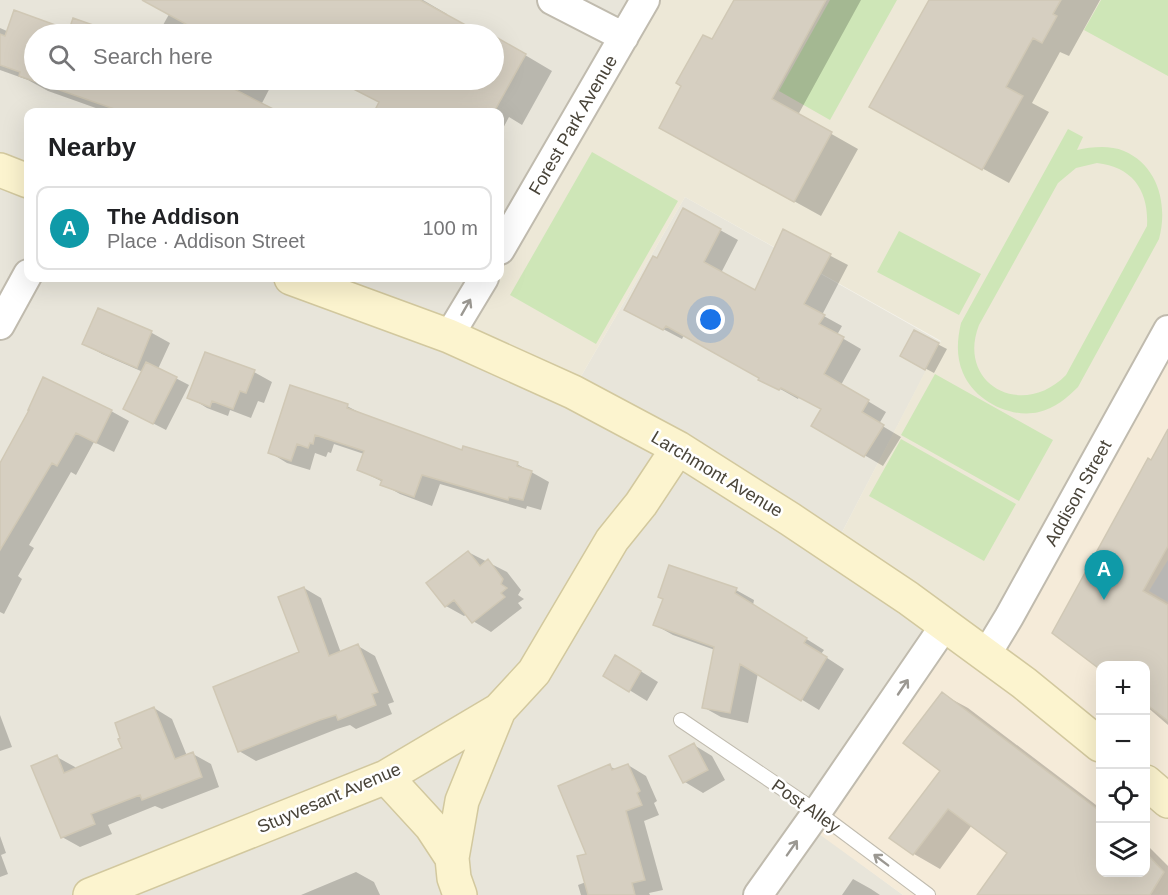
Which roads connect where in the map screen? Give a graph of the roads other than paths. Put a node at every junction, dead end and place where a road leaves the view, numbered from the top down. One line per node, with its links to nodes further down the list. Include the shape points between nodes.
1 (552, 0): 3 (street)
2 (645, 0): 3 (street, Forest Park Avenue)
3 (624, 37): 6 (street, Forest Park Avenue)
4 (0, 170): 5 (street)
5 (24, 179)
6 (504, 243)
7 (24, 281): 10 (street)
8 (302, 282): 12 (street, Larchmont Avenue)
9 (482, 282): 12 (street, one-way to 9)
10 (0, 325)
11 (1168, 330): 15 (street, Addison Street)
12 (449, 336): 13 (street, Larchmont Avenue, via 573,392)
13 (678, 448): 14 (street, Larchmont Avenue); 16 (street, Stuyvesant Avenue, via 612,540 534,672)
14 (945, 625): 15 (street, Larchmont Avenue); 22 (street, one-way to 14)
15 (986, 655): 18 (street, Larchmont Avenue)
16 (499, 710): 19 (street, Stuyvesant Avenue); 23 (street, via 462,801)
17 (681, 720): 22 (lane, Post Alley)
18 (1096, 742)
19 (386, 777): 23 (street, via 431,826); 24 (street, Stuyvesant Avenue)
20 (1150, 786): 21 (street)
21 (1168, 801)
22 (817, 812): 26 (street, one-way to 22); 27 (lane, Post Alley, one-way to 22)
23 (452, 858): 25 (street)
24 (90, 895)
25 (460, 895)
26 (758, 895)
27 (928, 895)

